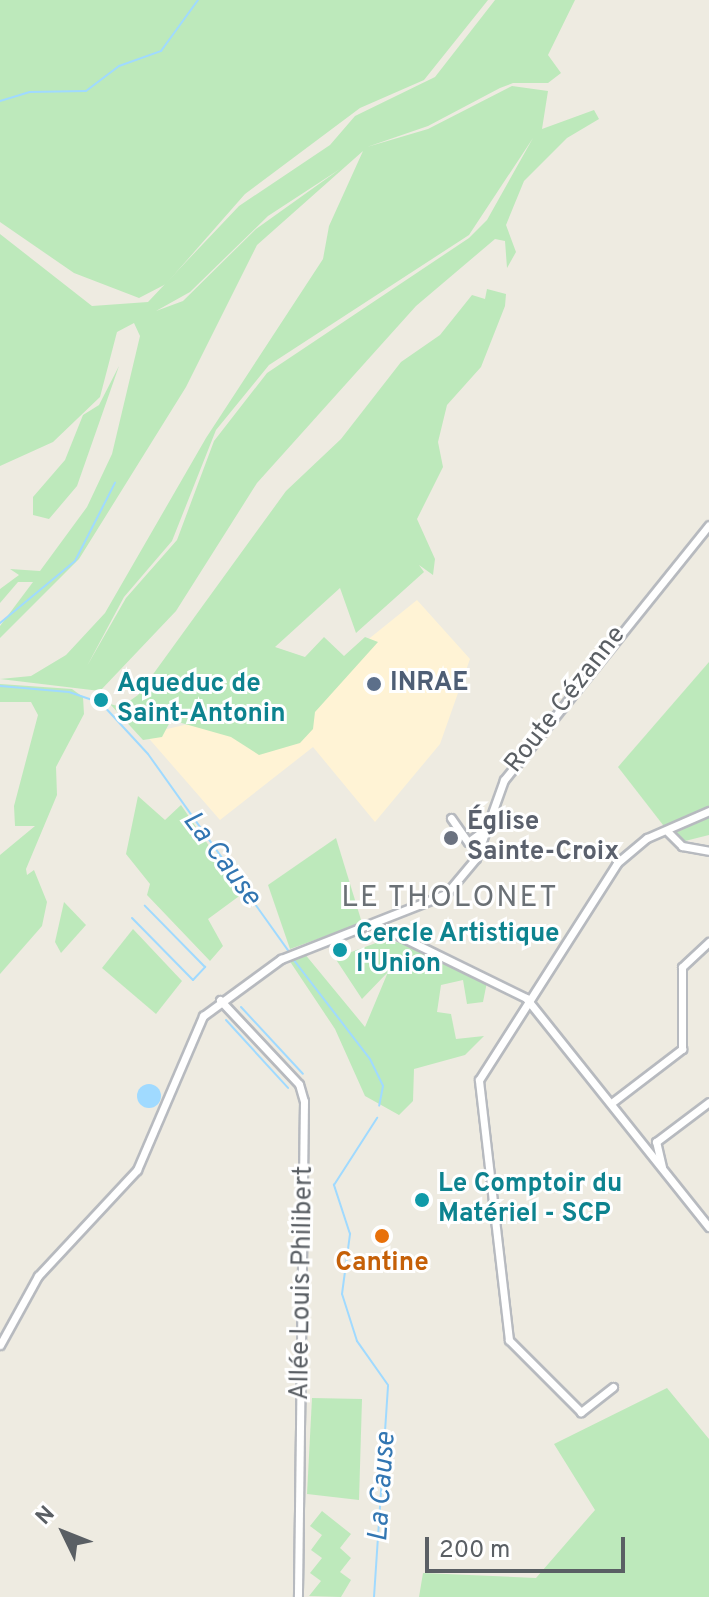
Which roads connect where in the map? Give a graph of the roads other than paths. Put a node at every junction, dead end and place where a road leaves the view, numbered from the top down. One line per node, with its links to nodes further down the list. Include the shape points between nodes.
1 (709, 525): 4 (street, Route Cézanne, via 504,780)
2 (709, 811): 5 (street)
3 (451, 818): 4 (street, via 468,842)
4 (487, 828): 7 (street, Route Cézanne, via 476,858 446,894)
5 (668, 832): 6 (street, via 682,846); 9 (street, via 640,842 617,863)
6 (709, 851)
7 (379, 926): 9 (street); 10 (street, Route Cézanne, via 289,956)
8 (709, 942): 11 (street, via 682,967 682,1049)
9 (526, 998): 11 (street); 16 (street, via 479,1080 509,1340 581,1412)
10 (220, 1000): 15 (street, Route Cézanne, via 196,1026 137,1170 38,1276); 17 (street, Allée Louis Philibert, via 299,1084 304,1101)
11 (614, 1101): 13 (street)
12 (709, 1102): 13 (street, via 656,1142)
13 (662, 1167): 14 (street)
14 (709, 1227)
15 (0, 1345)
16 (613, 1387)
17 (298, 1597)

